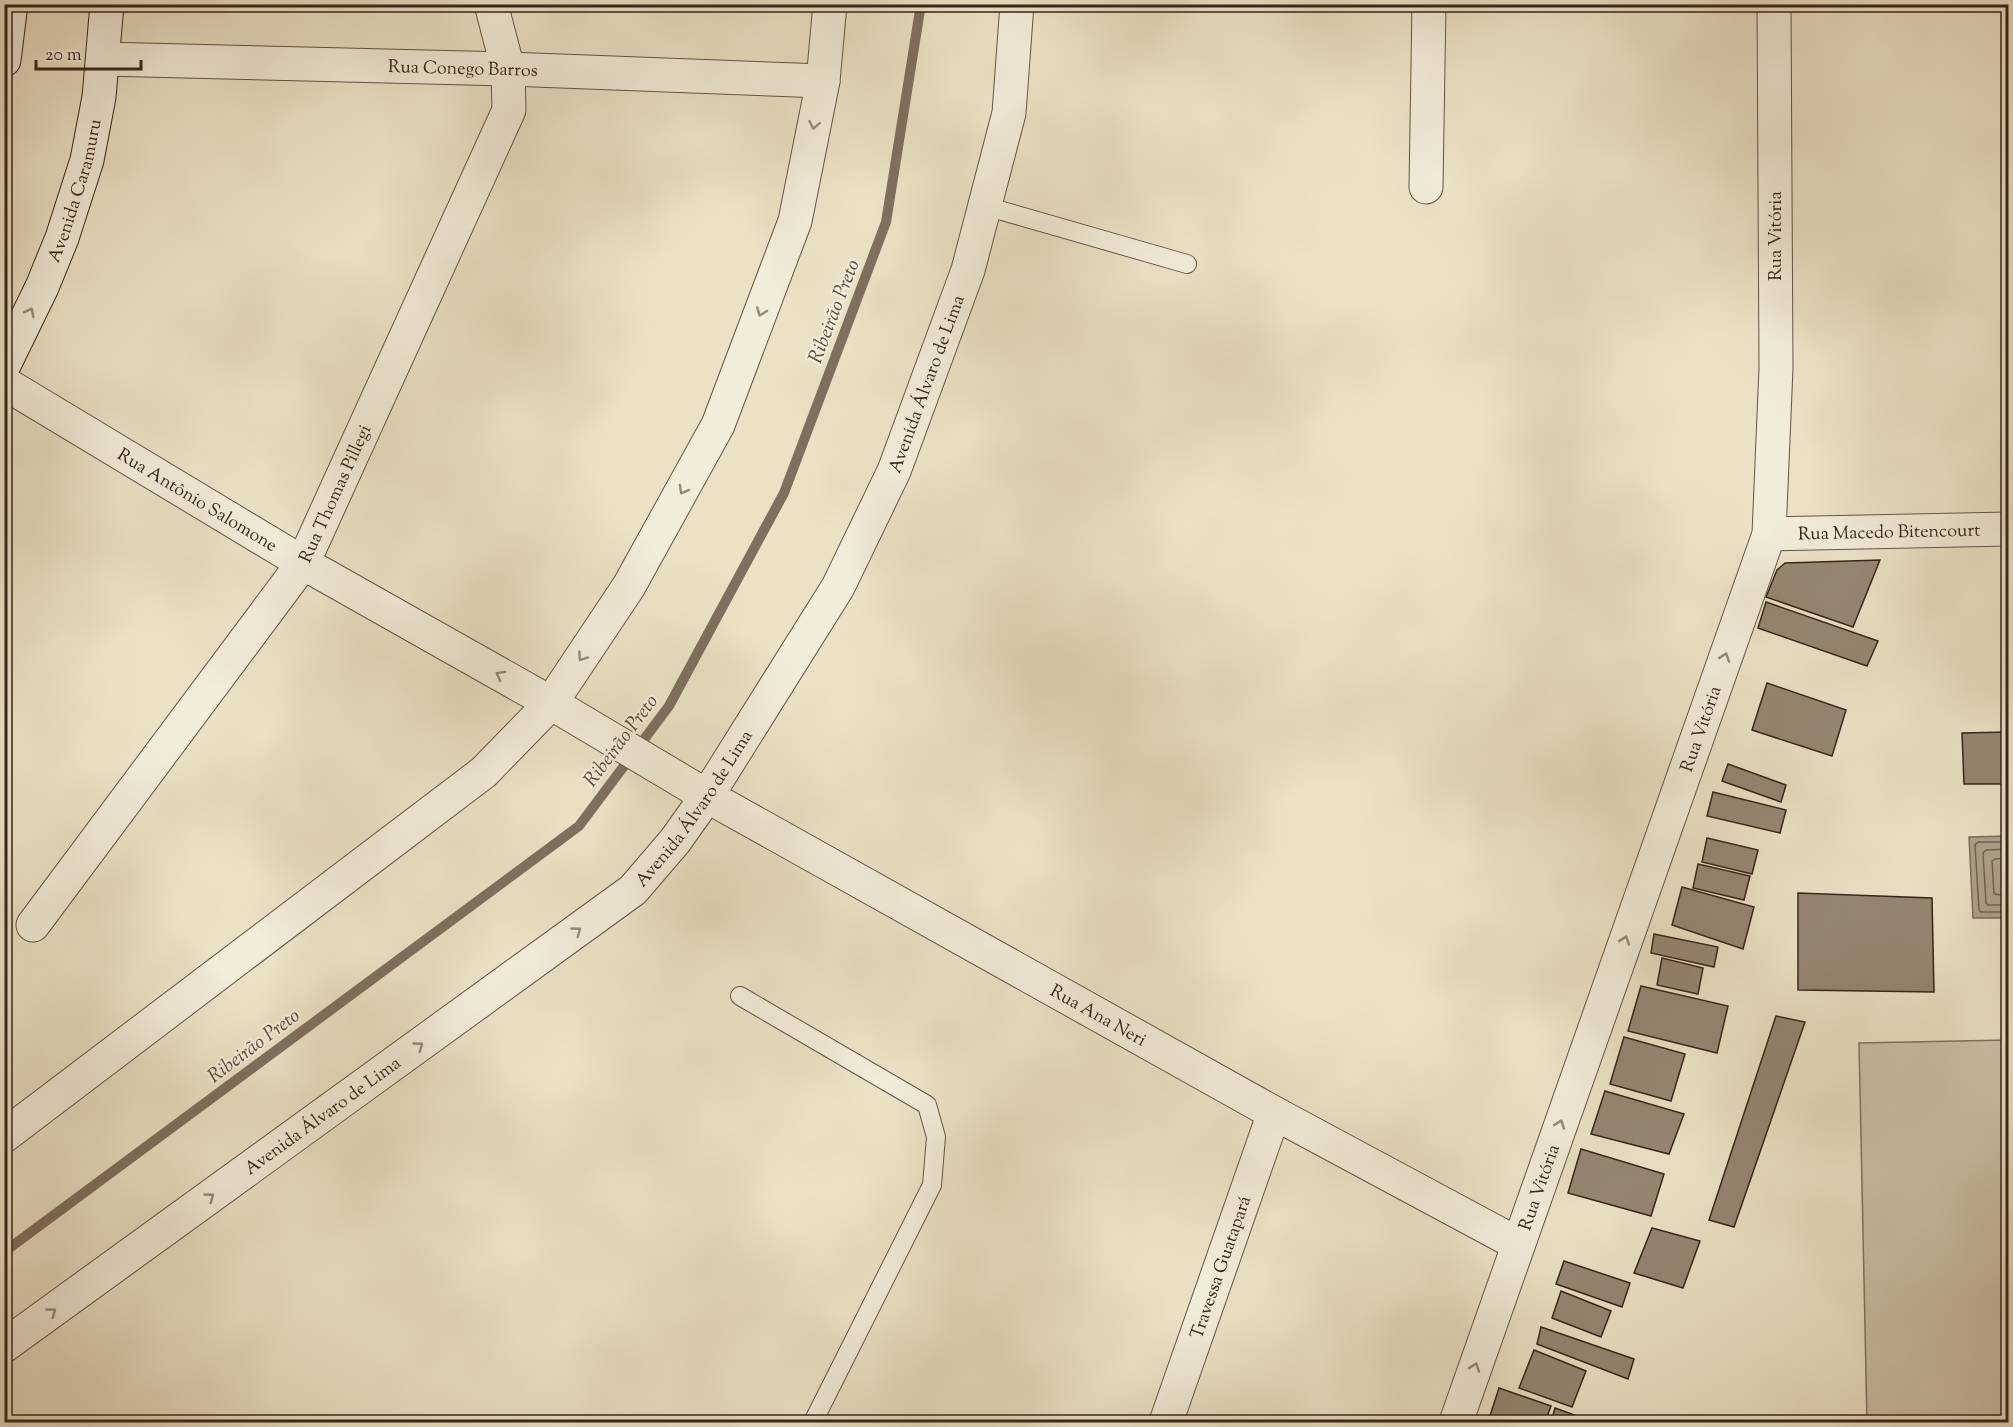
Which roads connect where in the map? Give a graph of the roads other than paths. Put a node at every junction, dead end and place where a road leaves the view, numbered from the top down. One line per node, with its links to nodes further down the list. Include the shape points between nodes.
1 (11, 4): 9 (street)
2 (107, 4): 8 (street, Avenida Caramuru)
3 (491, 4): 10 (street, Rua Thomas Pillegi)
4 (830, 4): 11 (street)
5 (1017, 4): 13 (street, Avenida Álvaro de Lima, via 1009,113)
6 (1429, 4): 12 (street)
7 (1774, 4): 18 (street, Rua Vitória, via 1776,368)
8 (103, 59): 10 (street, Rua Conego Barros); 15 (street, Avenida Caramuru, one-way to 8, via 62,238 87,160)
9 (4, 60)
10 (508, 69): 11 (street, Rua Conego Barros); 19 (street, Rua Thomas Pillegi, via 509,110)
11 (823, 81): 20 (street, one-way to 20, via 795,221 718,425 629,586)
12 (1426, 187)
13 (985, 206): 14 (lane); 22 (street, Avenida Álvaro de Lima, via 968,270 894,471 838,587)
14 (1187, 264)
15 (4, 365)
16 (4, 383): 19 (street, Rua Antônio Salomone)
17 (2008, 529): 18 (street, Rua Macedo Bitencourt)
18 (1769, 534): 27 (street, Rua Vitória, one-way to 18)
19 (303, 563): 20 (street, Rua Antônio Salomone, one-way to 19); 23 (street, Rua Thomas Pillegi)
20 (551, 703): 21 (street, Rua Antônio Salomone); 26 (street, via 484,772)
21 (584, 723): 22 (street, Rua Ana Neri)
22 (694, 788): 25 (street, Rua Ana Neri); 28 (street, Avenida Álvaro de Lima, one-way to 22, via 633,890 675,841)
23 (33, 925)
24 (740, 996): 29 (lane, via 927,1105 936,1137 932,1185)
25 (1274, 1113): 27 (street, Rua Ana Neri); 30 (street, Travessa Guatapará)
26 (4, 1136)
27 (1518, 1244): 31 (street, Rua Vitória, one-way to 27)
28 (4, 1346)
29 (813, 1422)
30 (1166, 1422)
31 (1456, 1422)

